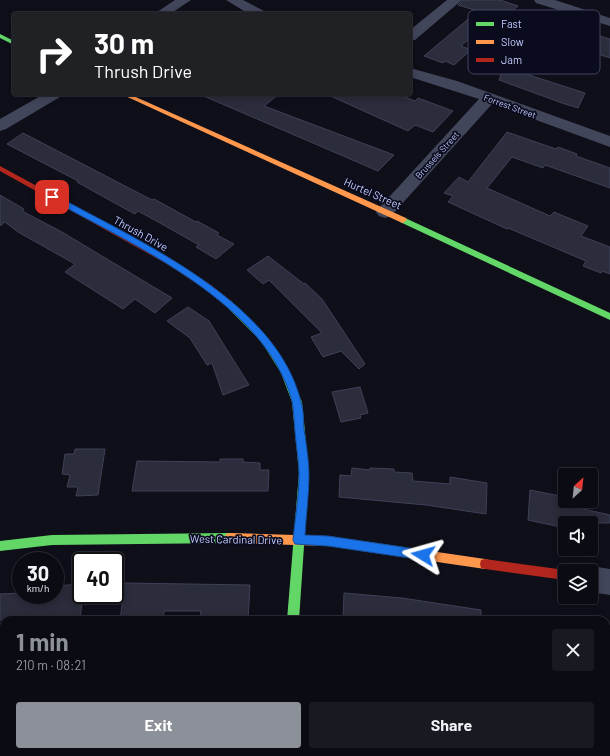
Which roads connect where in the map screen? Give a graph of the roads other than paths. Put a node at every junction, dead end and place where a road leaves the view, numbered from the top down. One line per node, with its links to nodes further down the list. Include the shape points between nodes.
1 (184, 0): 6 (street)
2 (233, 0): 7 (street)
3 (455, 0): 10 (street)
4 (541, 0): 5 (street)
5 (572, 10)
6 (164, 12)
7 (255, 12)
8 (600, 19): 9 (street)
9 (610, 22)
10 (412, 35)
11 (0, 36): 12 (street)
12 (12, 41)
13 (412, 73): 16 (street, Forrest Street)
14 (52, 96): 17 (street)
15 (128, 96): 20 (street, Hurtel Street)
16 (489, 98): 18 (street, Forrest Street); 20 (street, Brussels Street)
17 (0, 126)
18 (610, 142)
19 (0, 168): 22 (street, Thrush Drive, via 170,262 208,287 237,311 264,339 285,372 297,402 304,473)
20 (385, 212): 21 (street, Hurtel Street)
21 (610, 317)
22 (299, 540): 23 (street, West Cardinal Drive, via 203,537 52,540); 24 (street, West Cardinal Drive, via 328,541); 27 (street, Thrush Drive)
23 (0, 546)
24 (558, 574)
25 (598, 580): 26 (street)
26 (610, 582)
27 (293, 616)

